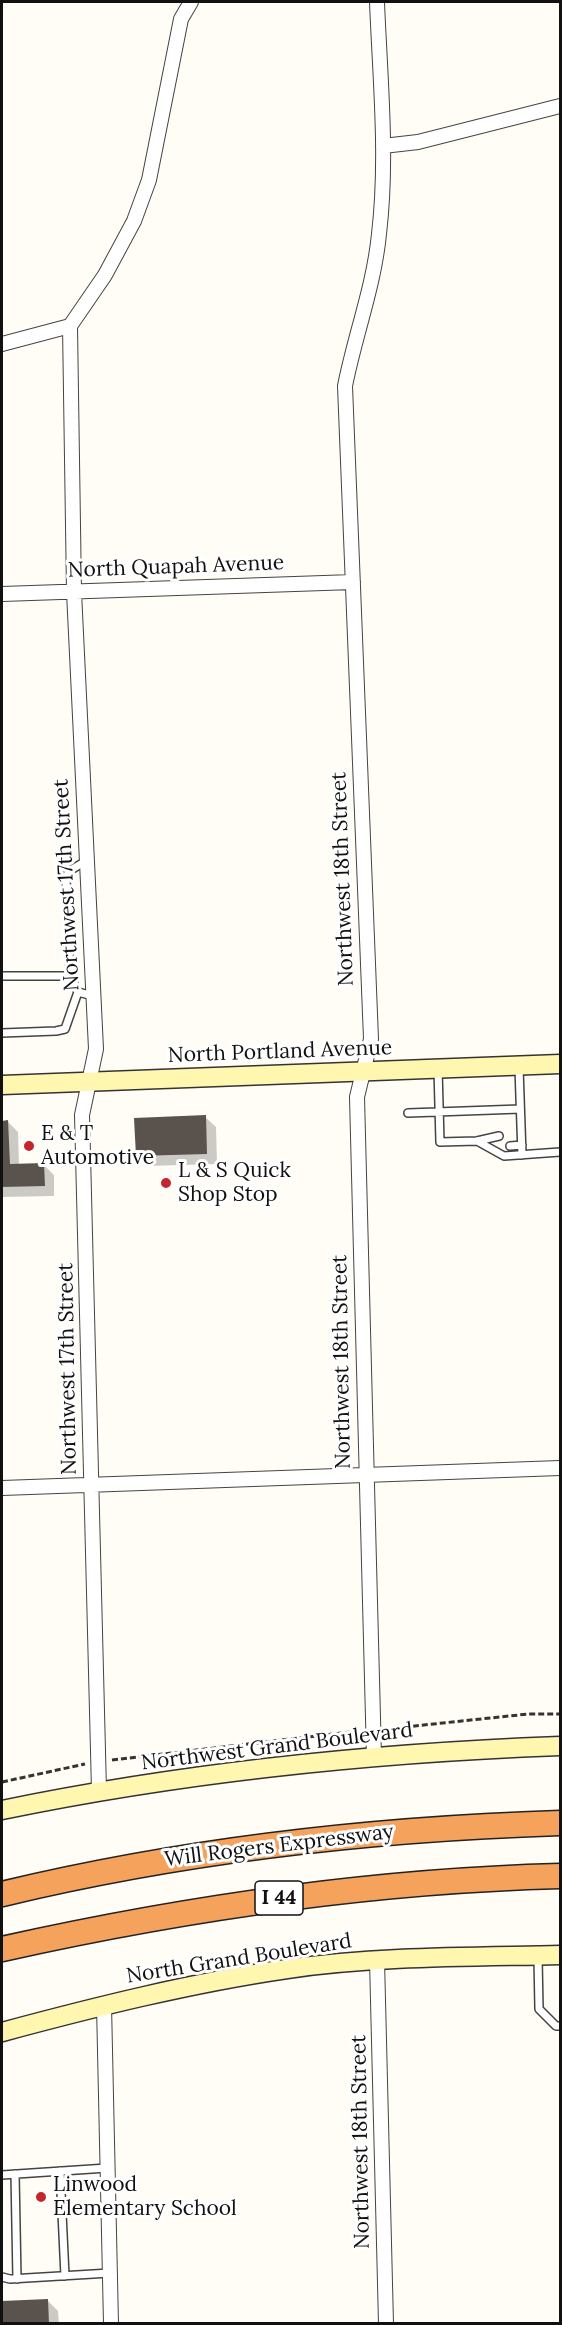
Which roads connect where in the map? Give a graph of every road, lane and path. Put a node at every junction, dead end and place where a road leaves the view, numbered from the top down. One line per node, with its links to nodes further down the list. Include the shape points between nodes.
1 (191, 2): 5 (street, via 181,20 149,180 134,221 105,275)
2 (377, 2): 4 (street, Northwest 18th Street)
3 (561, 106): 4 (street)
4 (383, 147): 7 (street, Northwest 18th Street, via 380,234 345,386)
5 (70, 327): 6 (street); 8 (street, Northwest 17th Street)
6 (2, 344)
7 (353, 582): 8 (street, North Quapah Avenue); 19 (street, Northwest 18th Street, via 371,1039)
8 (74, 592): 9 (street, North Quapah Avenue); 10 (street, Northwest 17th Street)
9 (2, 594)
10 (87, 860): 12 (lane, via 66,877); 14 (street, Northwest 17th Street)
11 (2, 976): 12 (lane)
12 (70, 976): 13 (lane)
13 (78, 992): 14 (lane); 15 (lane, via 65,1029)
14 (93, 996): 20 (street, Northwest 17th Street, via 96,1049)
15 (2, 1033)
16 (561, 1064): 17 (main road, North Portland Avenue)
17 (519, 1065): 18 (main road, North Portland Avenue); 22 (lane)
18 (438, 1068): 19 (main road, North Portland Avenue); 23 (lane)
19 (363, 1071): 20 (main road, North Portland Avenue); 35 (street, Northwest 18th Street, via 357,1097)
20 (89, 1081): 21 (main road, North Portland Avenue); 36 (street, Northwest 17th Street, via 82,1115)
21 (2, 1084)
22 (520, 1109): 23 (lane); 25 (lane)
23 (438, 1112): 24 (lane); 28 (lane, via 440,1142)
24 (408, 1113)
25 (521, 1134): 26 (lane); 29 (lane)
26 (510, 1135)
27 (499, 1136): 28 (lane)
28 (477, 1141): 31 (lane); 33 (lane, via 504,1156)
29 (522, 1145): 30 (lane); 33 (lane)
30 (510, 1146)
31 (499, 1147)
32 (561, 1152): 33 (lane)
33 (522, 1155)
34 (561, 1468): 35 (street)
35 (366, 1475): 36 (street); 42 (street, Northwest 18th Street)
36 (92, 1485): 37 (street); 46 (street, Northwest 17th Street)
37 (2, 1488)
38 (561, 1714): 39 (path)
39 (401, 1728)
40 (348, 1732): 43 (path)
41 (561, 1746): 42 (main road, Northwest Grand Boulevard)
42 (374, 1757): 46 (main road, Northwest Grand Boulevard, via 256,1767)
43 (120, 1759)
44 (72, 1767): 45 (path)
45 (2, 1782)
46 (99, 1791): 47 (main road, Northwest Grand Boulevard)
47 (2, 1810)
48 (561, 1823): 50 (highway, Will Rogers Expressway, via 442,1828 276,1844 165,1859)
49 (561, 1876): 51 (highway, I 44, via 444,1881 260,1900)
50 (2, 1894)
51 (2, 1949)
52 (561, 1954): 53 (main road, North Grand Boulevard)
53 (538, 1955): 54 (main road, North Grand Boulevard); 56 (lane, via 539,2009 556,2026)
54 (377, 1960): 55 (main road, North Grand Boulevard, via 286,1970); 67 (street, Northwest 18th Street)
55 (105, 2005): 57 (main road, North Grand Boulevard); 58 (street)
56 (561, 2026)
57 (2, 2032)
58 (107, 2168): 59 (lane); 62 (street)
59 (60, 2171): 60 (lane); 63 (lane)
60 (15, 2174): 61 (lane); 65 (lane)
61 (2, 2175)
62 (110, 2273): 63 (lane); 66 (street)
63 (65, 2276): 65 (lane)
64 (2, 2277): 65 (lane)
65 (17, 2279)
66 (111, 2324)
67 (386, 2324)

